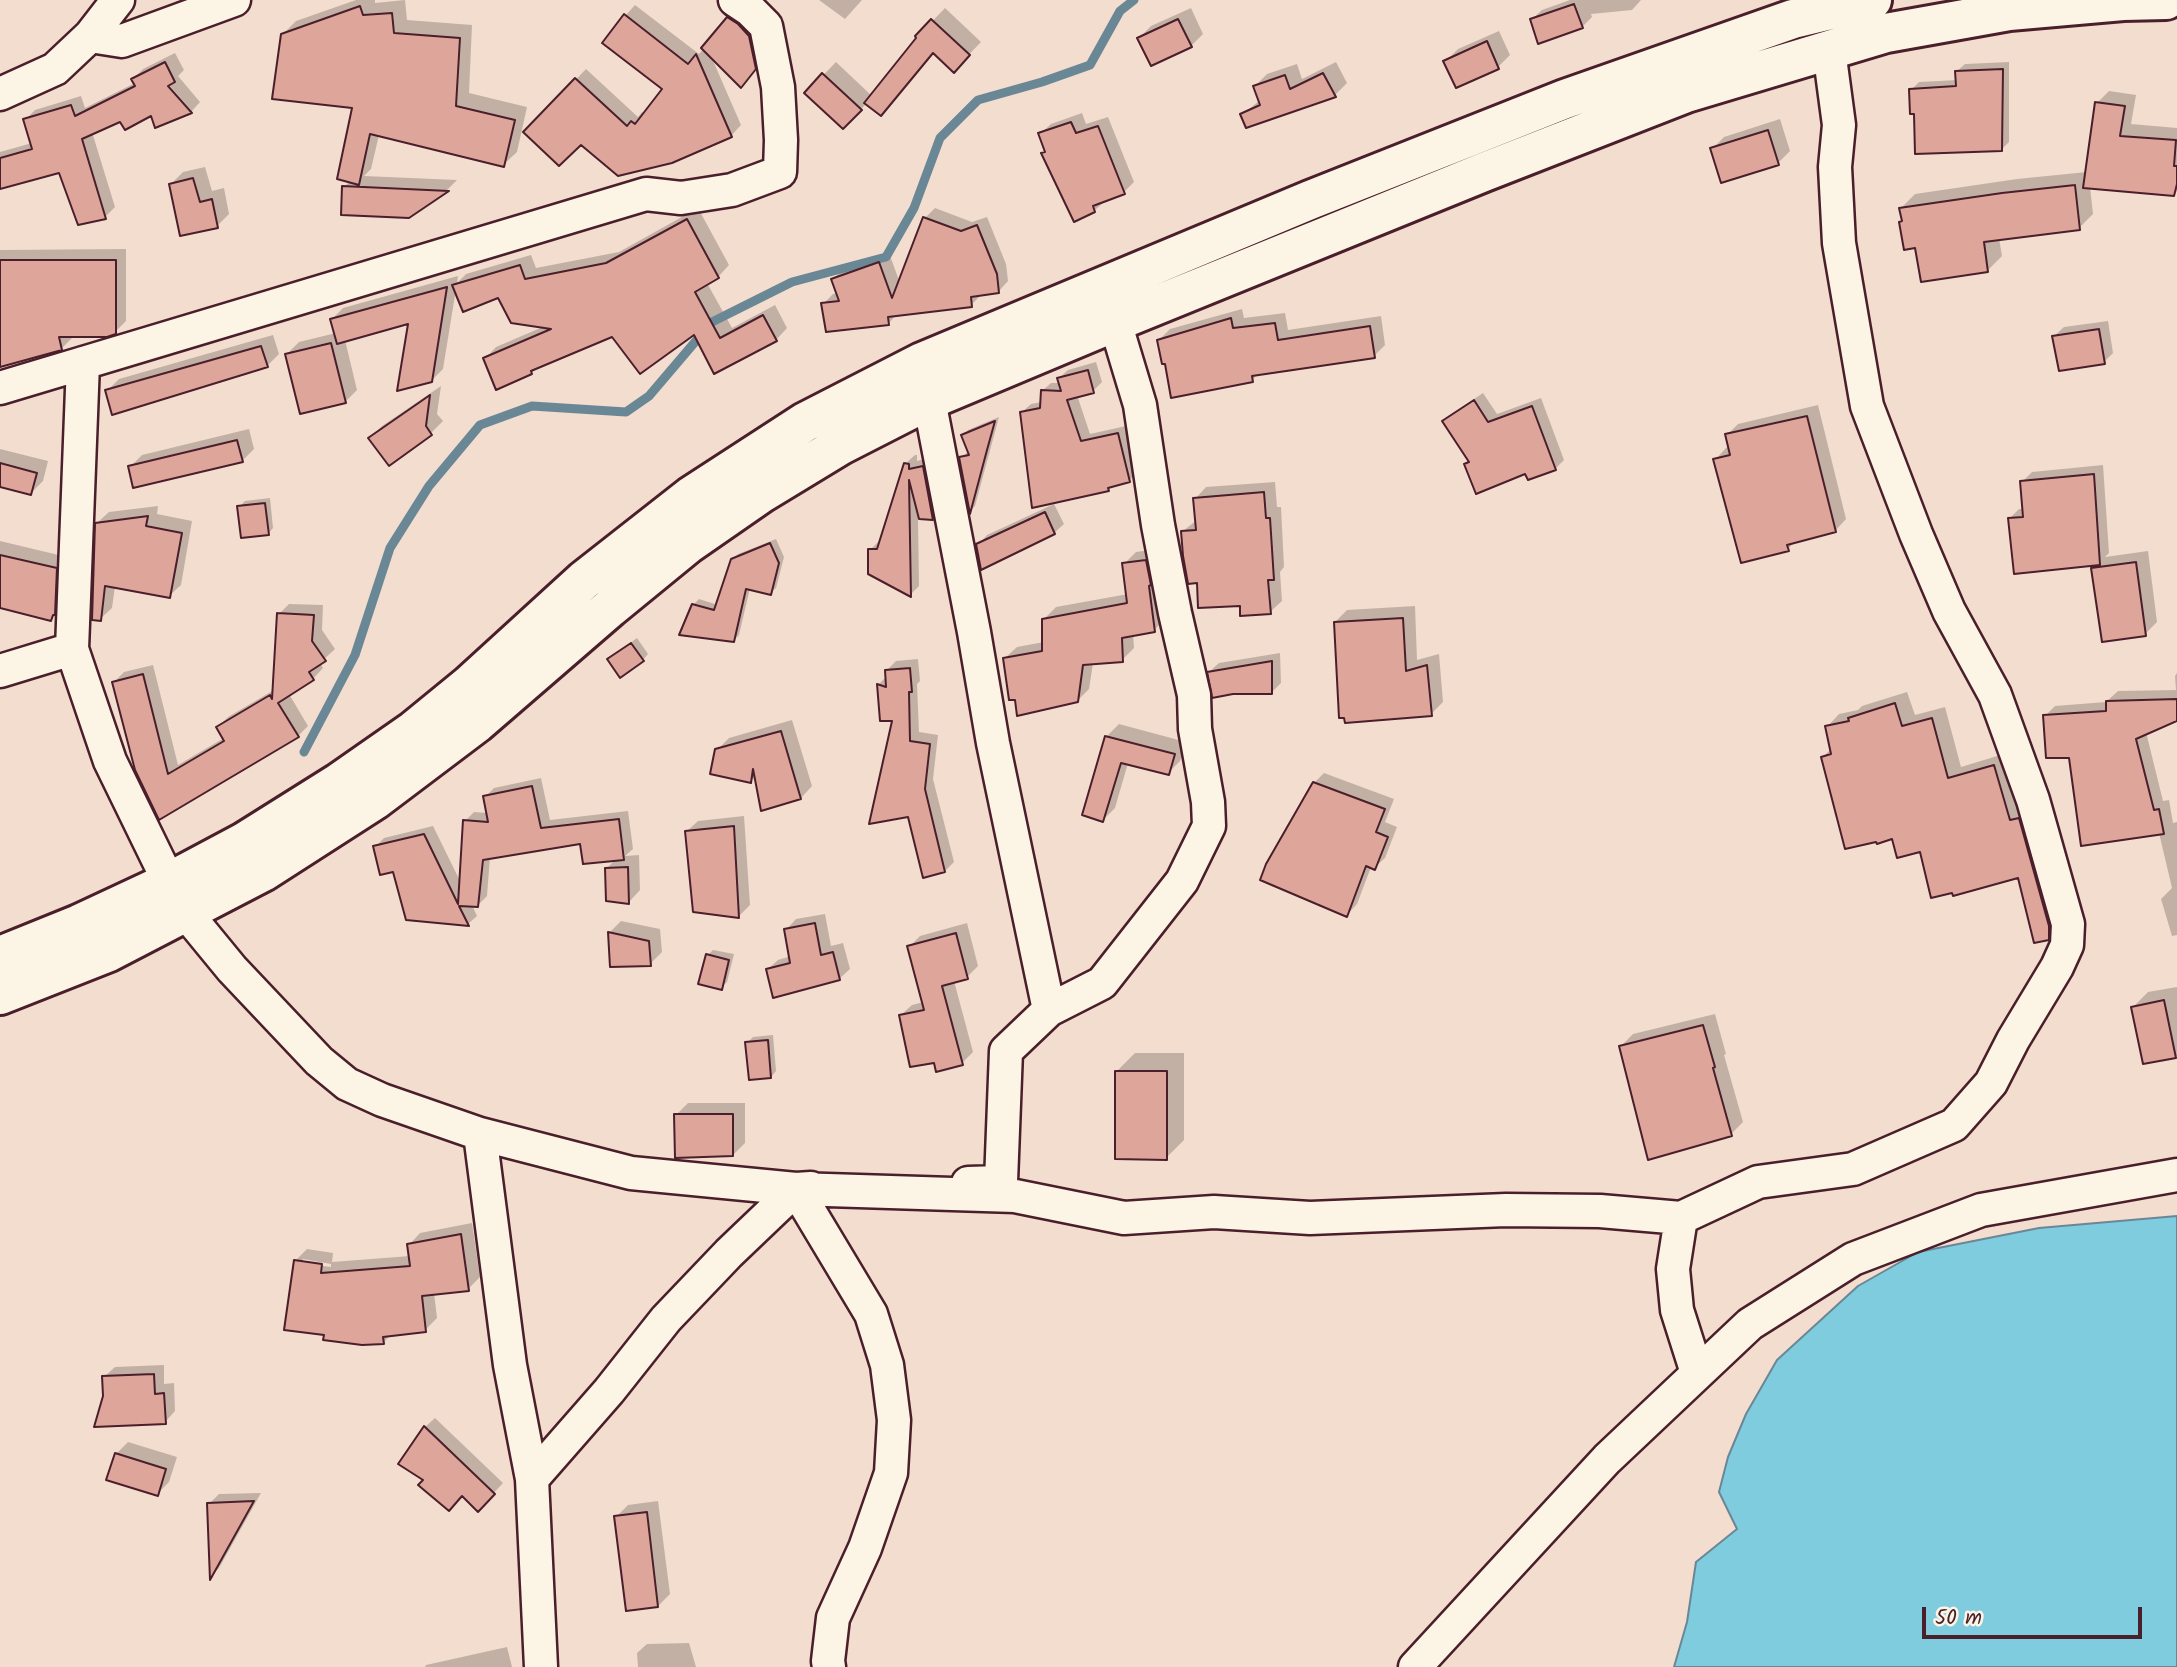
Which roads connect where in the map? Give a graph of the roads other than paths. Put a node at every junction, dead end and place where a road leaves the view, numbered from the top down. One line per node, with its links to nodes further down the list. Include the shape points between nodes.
1 (118, 0): 7 (street)
2 (234, 0): 7 (street, via 121,41)
3 (735, 0): 11 (street, via 766,26 778,88 780,172 732,190 681,198 646,194)
4 (1871, 0): 6 (main road)
5 (2165, 0): 8 (main road, via 2009,11 1886,33)
6 (1790, 10): 16 (main road, via 1310,200 922,362 805,422 648,529 414,730 268,827)
7 (90, 36): 9 (street, via 55,69)
8 (1829, 50): 10 (main road, via 1686,93); 23 (street, via 1839,125 1839,243 1867,406 1949,611 1995,695 2034,800 2068,924 2067,945 1991,1083 1954,1125 1853,1168 1758,1182)
9 (3, 91)
10 (1115, 322): 13 (main road); 19 (street, via 1140,404 1158,525 1194,695 1209,826 1182,881 1102,984)
11 (83, 363): 12 (street); 14 (street)
12 (0, 388)
13 (929, 400): 16 (main road, via 841,445 687,545 477,723 374,800 263,872); 19 (street, via 993,744)
14 (72, 649): 15 (street); 16 (street, via 110,761)
15 (0, 671)
16 (177, 897): 17 (main road, via 79,924); 18 (main road, via 108,952); 20 (street, via 232,970 347,1084)
17 (0, 956)
18 (0, 995)
19 (1049, 1010): 22 (street, via 1006,1051 1002,1182)
20 (480, 1134): 22 (street, via 631,1173); 25 (street, via 510,1365)
21 (2177, 1175): 24 (street, via 1981,1210 1853,1259 1750,1324)
22 (796, 1189): 23 (street, via 1016,1196 1124,1218 1214,1212 1310,1218 1506,1210); 25 (street, via 666,1319); 27 (street, via 871,1314 887,1365 894,1420 891,1472 865,1548 833,1618)
23 (1681, 1218): 24 (street, via 1673,1269 1677,1310)
24 (1698, 1373): 28 (street, via 1607,1458)
25 (532, 1479): 26 (street)
26 (541, 1667)
27 (829, 1667)
28 (1415, 1667)

